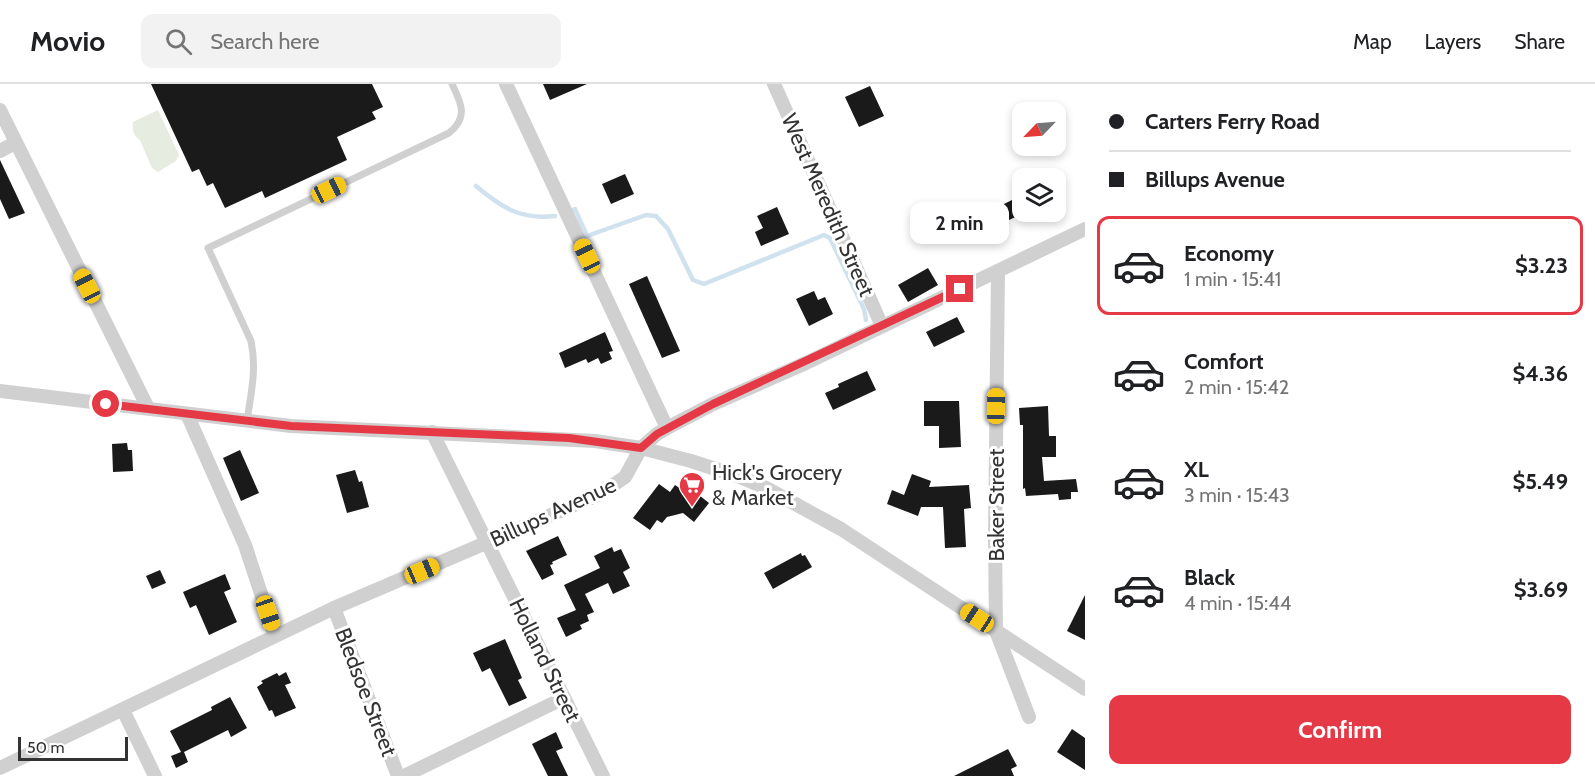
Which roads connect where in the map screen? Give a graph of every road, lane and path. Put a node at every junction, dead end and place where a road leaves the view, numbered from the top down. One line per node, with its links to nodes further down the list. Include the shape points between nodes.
1 (452, 84): 13 (lane, via 461,117 449,133 208,248 251,341 255,373)
2 (506, 84): 14 (street)
3 (774, 84): 9 (street, West Meredith Street)
4 (0, 110): 5 (street)
5 (15, 143): 6 (street); 11 (street)
6 (0, 151)
7 (1085, 229): 8 (street, Billups Avenue)
8 (998, 271): 9 (street, Billups Avenue); 19 (street, Baker Street)
9 (882, 326): 14 (street, Billups Avenue)
10 (0, 391): 11 (street)
11 (148, 408): 12 (street)
12 (187, 414): 13 (street); 20 (street, via 244,545)
13 (247, 421): 15 (street)
14 (667, 428): 16 (street, Billups Avenue)
15 (432, 432): 16 (street, via 569,438); 17 (street, Holland Street)
16 (641, 448): 17 (street, Billups Avenue, via 625,477 612,487); 19 (street, via 740,477 785,498 840,529)
17 (488, 543): 18 (street, Billups Avenue); 22 (street, Holland Street)
18 (334, 608): 20 (street, Billups Avenue); 27 (street, Bledsoe Street)
19 (996, 631): 21 (street); 24 (street)
20 (275, 636): 23 (street, Billups Avenue)
21 (1085, 689)
22 (564, 698): 28 (street); 29 (street, Holland Street)
23 (123, 710): 25 (street, Billups Avenue); 26 (street)
24 (1029, 717)
25 (0, 768)
26 (155, 776)
27 (398, 776)
28 (404, 776)
29 (603, 776)

